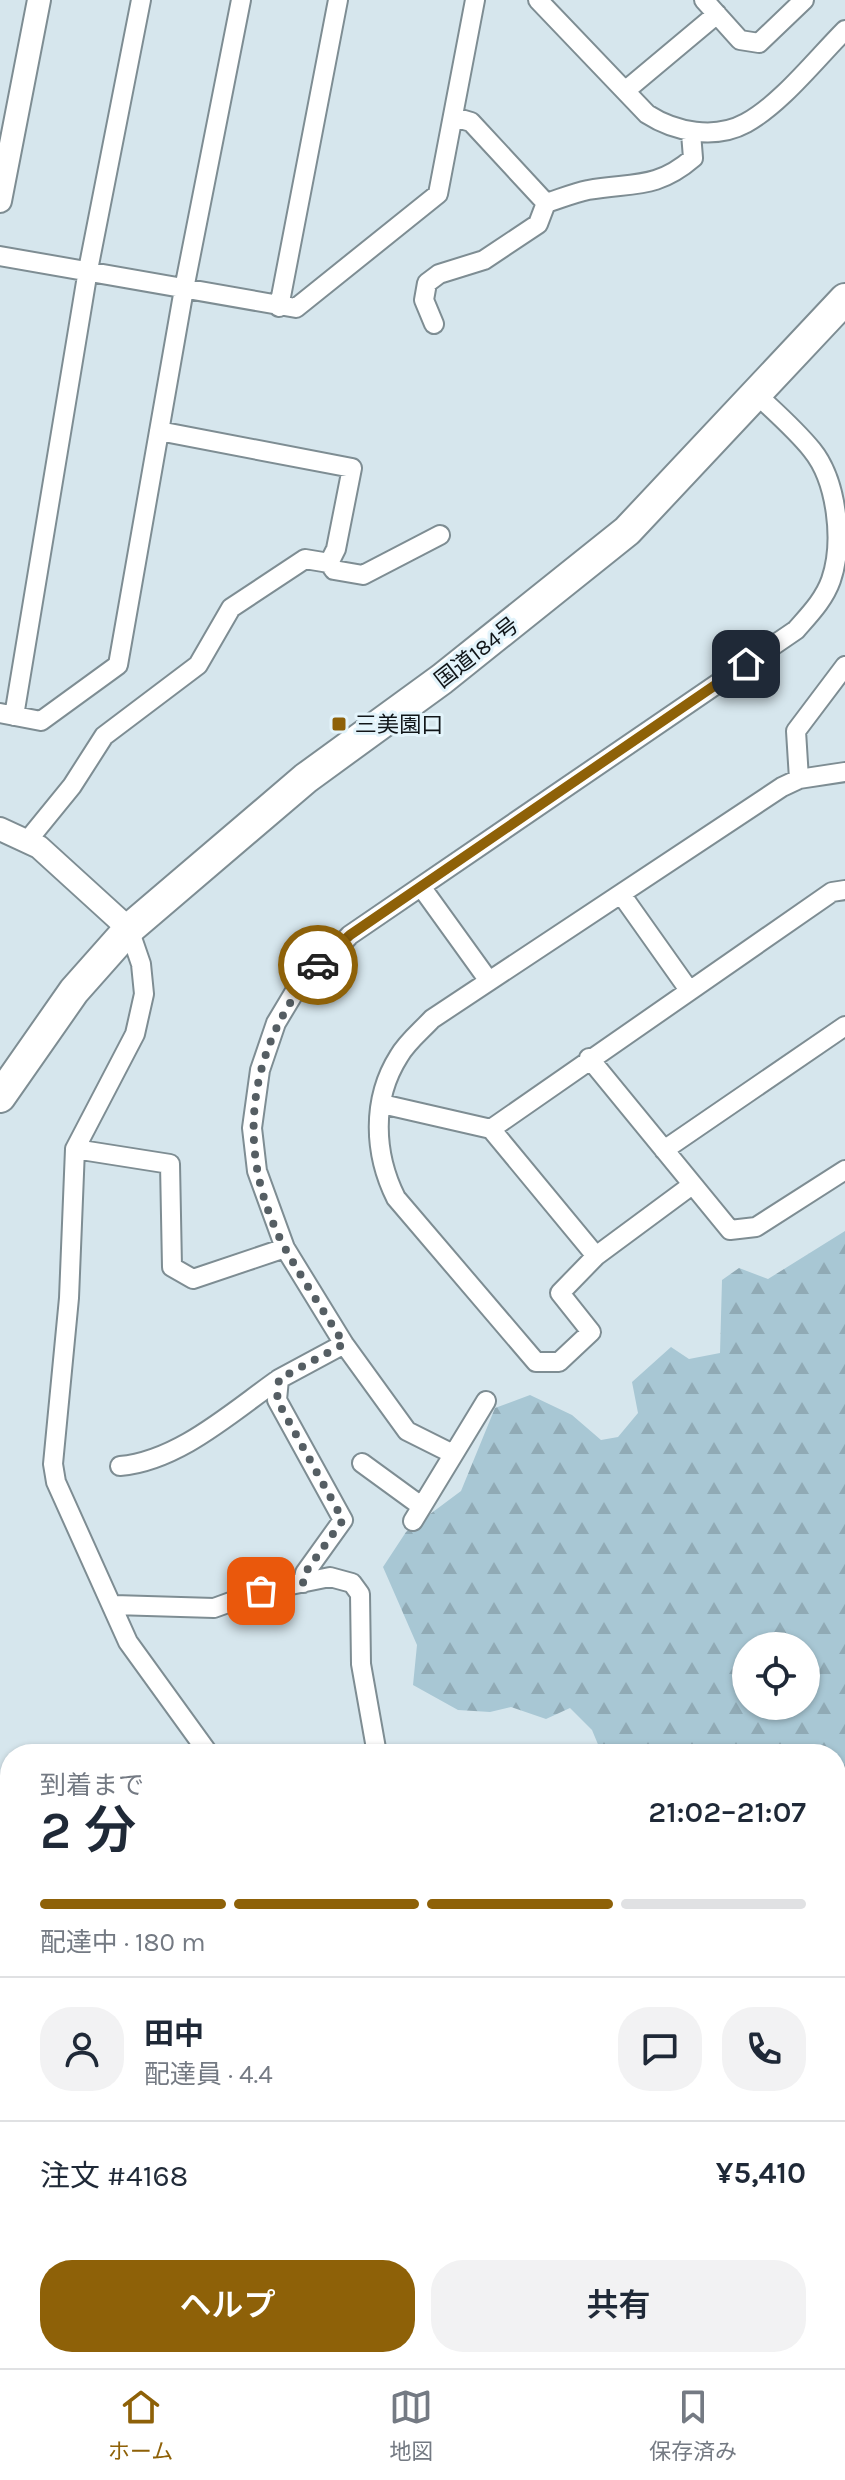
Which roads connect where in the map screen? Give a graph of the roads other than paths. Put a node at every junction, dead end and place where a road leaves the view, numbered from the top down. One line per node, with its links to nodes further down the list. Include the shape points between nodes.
1 (39, 0): 13 (street)
2 (141, 0): 17 (street)
3 (241, 0): 18 (street)
4 (338, 0): 20 (street)
5 (475, 0): 11 (street)
6 (538, 0): 10 (street)
7 (804, 0): 8 (street, via 759,43 740,40)
8 (711, 7): 10 (street)
9 (845, 30): 12 (street, via 745,123)
10 (625, 91): 12 (street, via 664,125)
11 (454, 117): 15 (street, via 471,122); 20 (street, via 438,194 296,308)
12 (691, 133): 15 (street, via 693,158 673,176 652,184 586,190)
13 (4, 157): 14 (street)
14 (0, 201)
15 (546, 203): 21 (street, via 538,224 484,260 427,283 424,300)
16 (0, 256): 17 (street)
17 (88, 270): 18 (street); 27 (street)
18 (184, 289): 20 (street); 23 (street)
19 (845, 299): 22 (highway, 国道184号)
20 (279, 307)
21 (434, 324)
22 (755, 393): 32 (street, via 813,451 829,483 836,554 818,604 796,630); 35 (highway, 国道184号, via 627,531 442,679 306,778)
23 (159, 431): 25 (street, via 352,468); 27 (street, via 118,665 41,721)
24 (440, 535): 25 (street, via 363,575 334,570)
25 (329, 563): 31 (street, via 305,559 231,608 198,665 104,736)
26 (845, 666): 29 (street, via 796,731)
27 (7, 714)
28 (845, 772): 29 (street)
29 (799, 779): 34 (street)
30 (0, 829): 31 (street)
31 (28, 840): 35 (street)
32 (422, 888): 36 (street); 47 (street, via 340,944 294,993 276,1023 260,1070 252,1128 257,1171)
33 (845, 890): 37 (street, via 832,892)
34 (621, 894): 36 (street); 37 (street)
35 (129, 929): 40 (highway, 国道184号, via 74,991); 43 (street, via 144,994 135,1034)
36 (489, 981): 41 (street, via 432,1019 410,1042 398,1057)
37 (689, 990): 39 (street)
38 (845, 1026): 44 (street)
39 (589, 1058): 42 (street); 44 (street)
40 (0, 1097)
41 (382, 1104): 42 (street); 48 (street, via 378,1142 383,1172 396,1198 536,1362 559,1362 591,1332 560,1293)
42 (491, 1129): 48 (street)
43 (75, 1149): 47 (street, via 170,1164 172,1267 193,1279); 56 (street, via 69,1298 53,1464 56,1482)
44 (664, 1150): 46 (street)
45 (845, 1170): 46 (street, via 756,1227 730,1230)
46 (692, 1185): 48 (street)
47 (285, 1248): 49 (street)
48 (596, 1256)
49 (344, 1344): 50 (street); 52 (street, via 407,1431)
50 (279, 1379): 54 (street, via 187,1443); 55 (street, via 277,1400 343,1520)
51 (486, 1401): 52 (street)
52 (453, 1454): 53 (street, via 417,1514)
53 (362, 1463)
54 (120, 1466)
55 (303, 1583): 56 (street, via 214,1608); 58 (street, via 330,1577 352,1583 360,1594 361,1664)
56 (114, 1605): 57 (street, via 128,1642)
57 (202, 1744)
58 (375, 1744)

